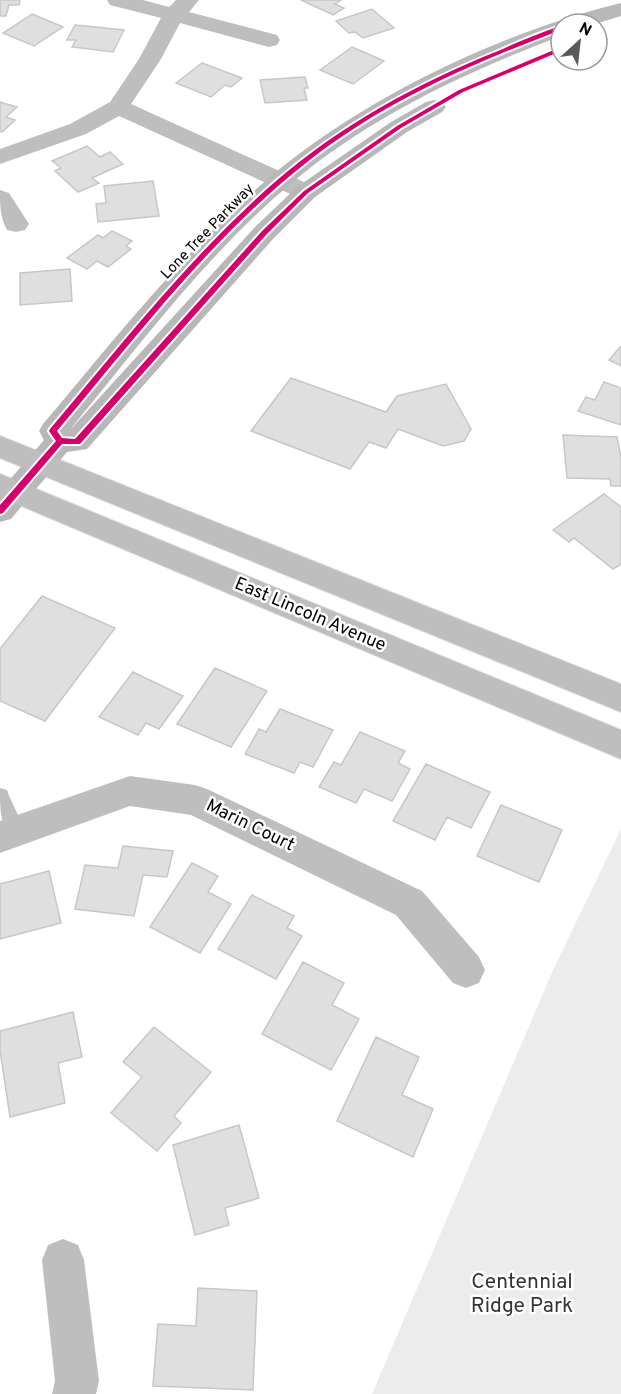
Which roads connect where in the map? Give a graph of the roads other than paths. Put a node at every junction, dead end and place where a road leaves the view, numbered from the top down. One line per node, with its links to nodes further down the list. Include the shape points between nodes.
1 (118, 0): 2 (street)
2 (180, 8): 4 (street); 6 (street)
3 (549, 33): 8 (street, Lone Tree Parkway, via 431,83 376,113)
4 (269, 40)
5 (549, 54): 9 (street, via 461,91 399,127)
6 (118, 107): 7 (street, via 78,129); 8 (street)
7 (0, 157)
8 (281, 180): 9 (street); 13 (street, Lone Tree Parkway, via 235,222 60,422 53,431)
9 (306, 192): 13 (street, via 264,233 77,442)
10 (0, 198): 11 (street)
11 (16, 224)
12 (0, 446): 13 (street)
13 (51, 452): 14 (street); 15 (street)
14 (6, 496): 16 (street, East Lincoln Avenue)
15 (621, 698)
16 (621, 745)
17 (0, 796): 18 (lane)
18 (8, 835): 19 (street, Marin Court, via 130,790 195,800 409,903)
19 (466, 970)
20 (63, 1260): 21 (street, via 77,1380)
21 (74, 1394)

